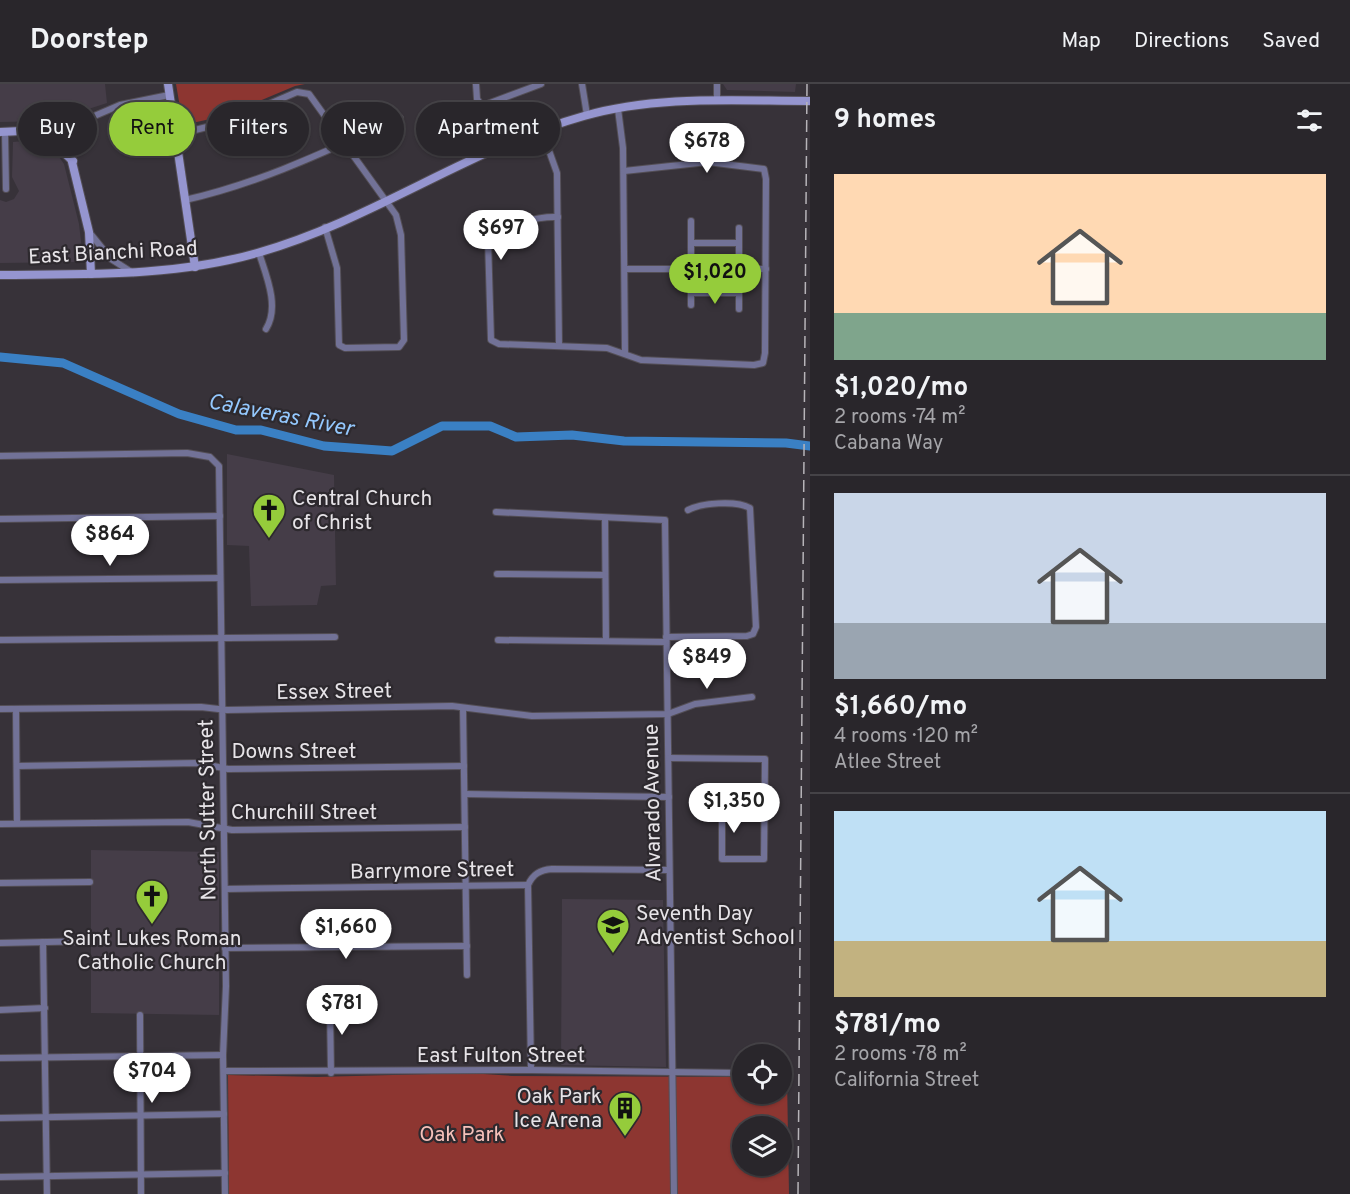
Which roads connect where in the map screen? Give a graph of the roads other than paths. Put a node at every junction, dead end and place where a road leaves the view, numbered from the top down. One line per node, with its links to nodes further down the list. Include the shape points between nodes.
1 (168, 84): 6 (street)
2 (476, 84): 3 (street, via 482,106)
3 (541, 84)
4 (582, 84): 13 (street)
5 (717, 84): 7 (street)
6 (169, 95): 8 (street); 12 (street, via 120,105)
7 (717, 100): 9 (street, East Bianchi Road); 10 (street, East Bianchi Road, via 671,101)
8 (170, 102)
9 (810, 102)
10 (618, 109): 13 (street, East Bianchi Road); 25 (street)
11 (321, 111): 15 (street, via 306,92 297,92 227,122)
12 (97, 115)
13 (587, 115): 14 (street, East Bianchi Road)
14 (560, 124)
15 (195, 130)
16 (3, 132): 26 (street)
17 (321, 153): 28 (street, via 250,184)
18 (68, 156): 24 (street)
19 (71, 156): 24 (street)
20 (179, 156): 28 (street)
21 (356, 156): 27 (street)
22 (484, 156): 27 (street, East Bianchi Road)
23 (551, 156): 29 (street, via 557,173)
24 (73, 161): 33 (street)
25 (624, 171): 38 (street); 41 (street, via 708,162 764,170)
26 (6, 189)
27 (387, 199): 31 (street, East Bianchi Road); 31 (street, via 400,229 404,340 401,345 339,345 337,268)
28 (185, 200): 37 (street)
29 (558, 217): 50 (street); 50 (street, via 528,220 488,240 491,340 499,344)
30 (691, 221): 34 (street)
31 (326, 227): 36 (street, East Bianchi Road)
32 (740, 228): 35 (street)
33 (89, 232): 42 (street, via 111,259); 43 (street)
34 (692, 243): 35 (street); 39 (street)
35 (739, 243): 40 (street)
36 (259, 253): 37 (street, East Bianchi Road); 49 (street, via 271,294 272,311)
37 (195, 267): 42 (street, East Bianchi Road)
38 (626, 269): 39 (street); 51 (street)
39 (692, 269): 40 (street); 45 (street)
40 (739, 269): 41 (street); 46 (street)
41 (766, 269): 51 (street, via 763,363 641,360)
42 (134, 273): 43 (street, East Bianchi Road)
43 (91, 274): 44 (street, East Bianchi Road)
44 (0, 275)
45 (691, 293): 46 (street); 47 (street)
46 (739, 293): 48 (street)
47 (691, 305)
48 (739, 309)
49 (266, 329)
50 (559, 346): 51 (street, via 607,348)
51 (625, 353)
52 (0, 456): 55 (street, North Sutter Street, via 187,453 210,457 220,471)
53 (688, 510): 64 (street, via 737,504 750,508 756,627 747,636)
54 (496, 512): 56 (street)
55 (220, 516): 57 (street); 60 (street, North Sutter Street)
56 (605, 518): 59 (street); 64 (street, Alvarado Avenue, via 665,520)
57 (0, 519)
58 (497, 574): 59 (street)
59 (605, 575): 67 (street)
60 (220, 578): 61 (street); 63 (street, North Sutter Street)
61 (0, 580)
62 (335, 637): 63 (street)
63 (222, 639): 65 (street); 72 (street, North Sutter Street)
64 (666, 639): 67 (street); 73 (street, Alvarado Avenue)
65 (0, 640)
66 (498, 640): 67 (street)
67 (606, 641)
68 (752, 697): 73 (street, Essex Street, via 695,704)
69 (463, 708): 72 (street, Essex Street); 73 (street, Essex Street, via 532,716); 76 (street)
70 (0, 709): 71 (street, Essex Street)
71 (16, 709): 72 (street, Essex Street); 75 (street)
72 (222, 710): 77 (street, North Sutter Street)
73 (668, 714): 74 (street, Alvarado Avenue)
74 (669, 758): 79 (street, Alvarado Avenue); 80 (street, via 765,759)
75 (17, 766): 77 (street, Downs Street, via 199,763); 81 (street)
76 (464, 766): 77 (street, Downs Street); 78 (street)
77 (222, 767): 84 (street, North Sutter Street)
78 (465, 794): 79 (street); 83 (street)
79 (669, 796): 85 (street, Alvarado Avenue)
80 (765, 809): 80 (street, via 764,859 722,859 722,809)
81 (17, 823): 82 (street, Churchill Street); 84 (street, Churchill Street, via 188,822)
82 (0, 824)
83 (465, 827): 84 (street, Churchill Street); 89 (street)
84 (223, 828): 90 (street, North Sutter Street)
85 (669, 870): 88 (street, Barrymore Street, via 552,869 532,876); 108 (street, Alvarado Avenue)
86 (90, 882): 87 (street)
87 (0, 883)
88 (528, 885): 89 (street, Barrymore Street); 105 (street)
89 (466, 886): 90 (street, Barrymore Street); 94 (street)
90 (225, 890): 95 (street, North Sutter Street)
91 (93, 941): 92 (street)
92 (43, 942): 93 (street); 98 (street)
93 (0, 943)
94 (467, 946): 95 (street); 96 (street)
95 (225, 948): 102 (street, North Sutter Street)
96 (467, 975)
97 (333, 996): 107 (street)
98 (45, 1008): 99 (street); 104 (street)
99 (0, 1010)
100 (140, 1015): 101 (street)
101 (140, 1055): 102 (street); 104 (street); 111 (street)
102 (224, 1055): 106 (street, North Sutter Street)
103 (0, 1058): 104 (street)
104 (45, 1058): 112 (street)
105 (531, 1070): 107 (street, East Fulton Street); 108 (street, East Fulton Street)
106 (224, 1071): 107 (street, East Fulton Street); 110 (street, North Sutter Street)
107 (331, 1072)
108 (673, 1072): 109 (street, East Fulton Street); 121 (street, Alvarado Avenue)
109 (732, 1073)
110 (224, 1114): 111 (street); 114 (street, North Sutter Street)
111 (141, 1115): 112 (street); 115 (street)
112 (46, 1116): 113 (street); 116 (street)
113 (0, 1118)
114 (225, 1173): 115 (street); 120 (street, North Sutter Street)
115 (141, 1174): 116 (street); 119 (street)
116 (46, 1176): 117 (street); 118 (street)
117 (0, 1177)
118 (47, 1194)
119 (141, 1194)
120 (225, 1194)
121 (674, 1194)

